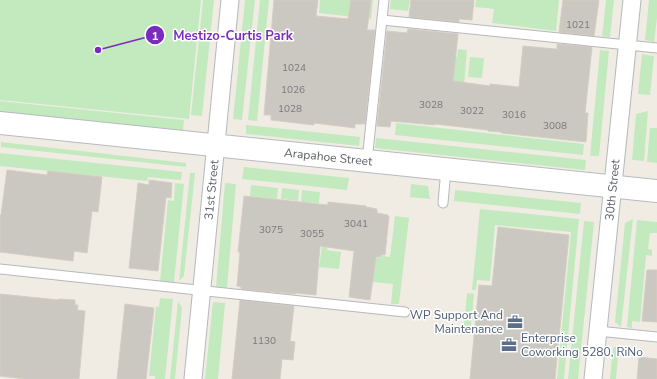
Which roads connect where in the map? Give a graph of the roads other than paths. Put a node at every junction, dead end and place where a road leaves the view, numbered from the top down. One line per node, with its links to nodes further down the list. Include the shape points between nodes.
1 (230, 0): 8 (street, 31st Street)
2 (384, 0): 4 (lane)
3 (632, 0): 5 (street, 30th Street)
4 (382, 20): 5 (lane); 9 (lane)
5 (627, 45): 6 (lane); 11 (street, 30th Street)
6 (657, 48)
7 (0, 123): 8 (street, Arapahoe Street)
8 (216, 145): 9 (street, Arapahoe Street); 15 (street, 31st Street)
9 (367, 161): 10 (street, Arapahoe Street)
10 (446, 169): 11 (street, Arapahoe Street); 13 (lane)
11 (613, 186): 12 (street, Arapahoe Street); 17 (street, 30th Street)
12 (657, 191)
13 (443, 203)
14 (0, 270): 15 (lane)
15 (201, 291): 16 (lane); 19 (street, 31st Street)
16 (405, 312)
17 (598, 331): 18 (lane); 20 (street, 30th Street)
18 (657, 337)
19 (193, 379)
20 (593, 379)

